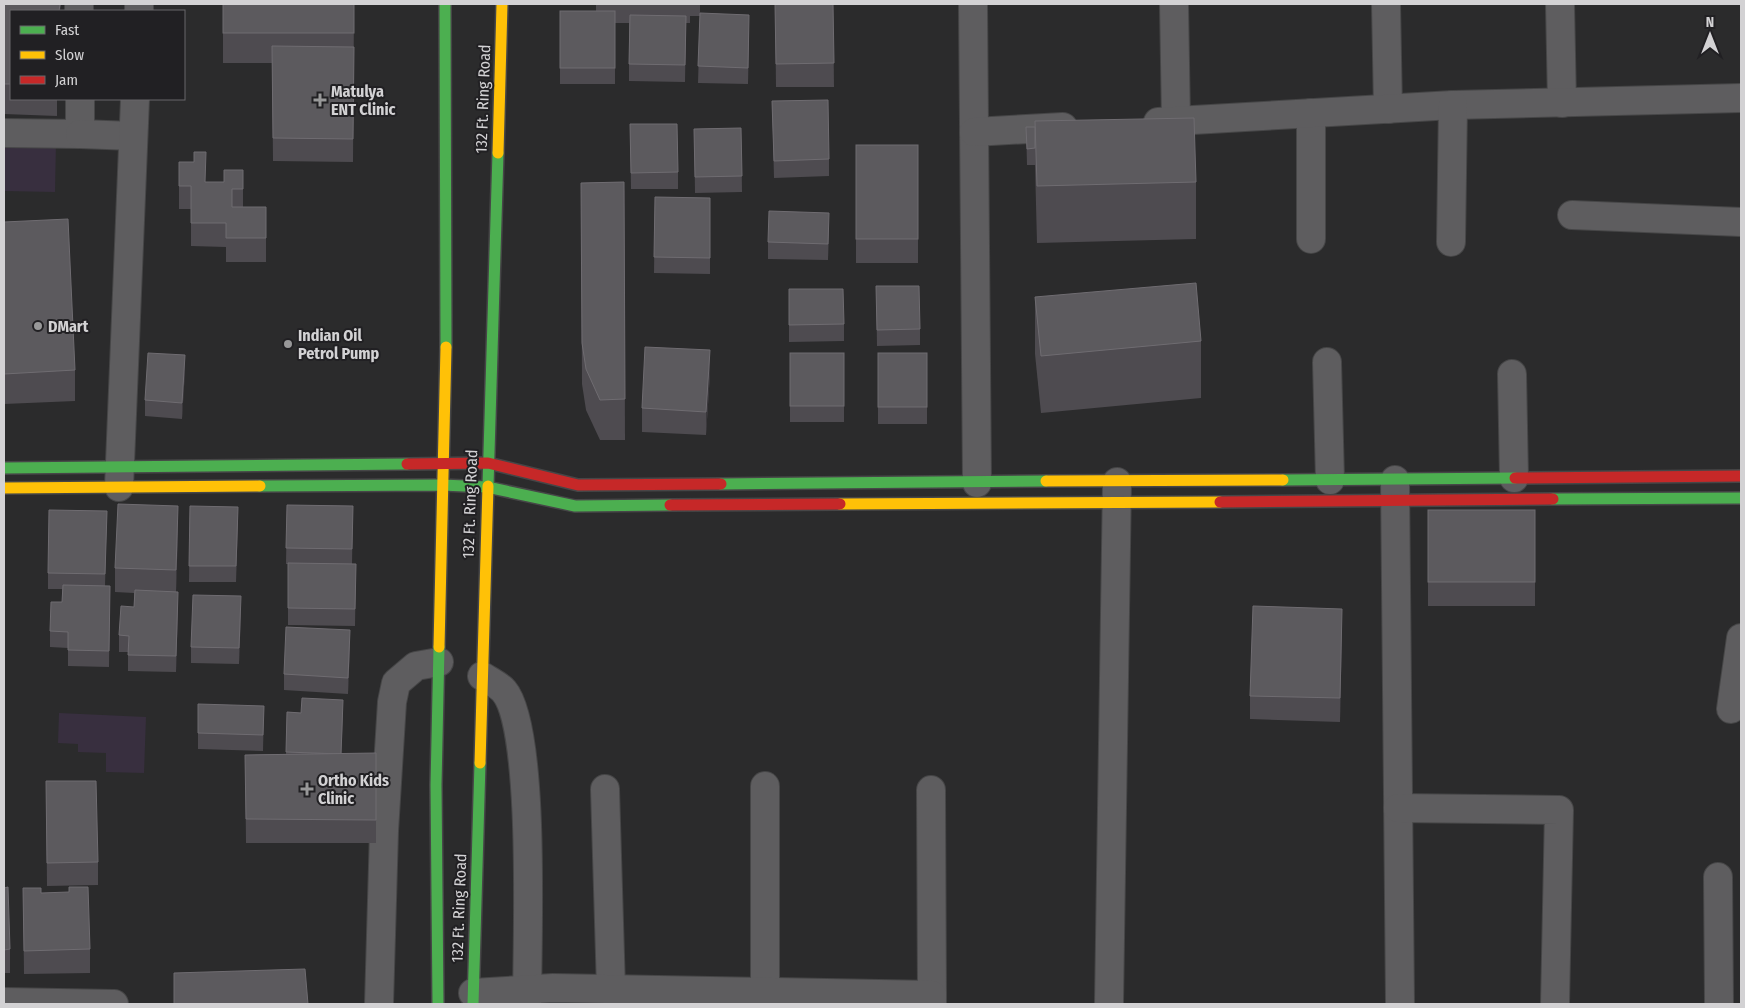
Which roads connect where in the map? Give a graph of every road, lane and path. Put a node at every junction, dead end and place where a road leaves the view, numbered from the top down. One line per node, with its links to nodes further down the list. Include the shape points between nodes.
1 (445, 4): 27 (street, 132 Ft. Ring Road, via 446,340)
2 (502, 4): 28 (street, 132 Ft. Ring Road)
3 (973, 4): 17 (street)
4 (1174, 4): 14 (street)
5 (1386, 4): 12 (street)
6 (1560, 4): 10 (street)
7 (1741, 98): 10 (street)
8 (80, 100): 19 (street)
9 (135, 100): 20 (street)
10 (1562, 103): 11 (street)
11 (1453, 105): 12 (street); 24 (street)
12 (1388, 108): 13 (street)
13 (1311, 113): 14 (street); 23 (street)
14 (1176, 121): 15 (street)
15 (1137, 123)
16 (1089, 126): 17 (street)
17 (974, 132): 34 (street)
18 (4, 133): 19 (street)
19 (80, 134): 20 (street)
20 (133, 136): 31 (street)
21 (1572, 214): 22 (street)
22 (1741, 222)
23 (1311, 239)
24 (1451, 242)
25 (1327, 362): 33 (street)
26 (1512, 374): 32 (street)
27 (442, 463): 28 (street); 31 (street); 35 (street, 132 Ft. Ring Road)
28 (488, 463): 34 (street, via 578,485); 37 (street, 132 Ft. Ring Road)
29 (4, 468): 31 (street)
30 (1741, 476): 32 (street)
31 (118, 477): 35 (street); 36 (street)
32 (1514, 478): 38 (street)
33 (1330, 480): 38 (street); 39 (street)
34 (977, 483): 39 (street)
35 (442, 485): 37 (street); 42 (street, 132 Ft. Ring Road)
36 (4, 488)
37 (487, 488): 39 (street, via 575,506); 43 (street, 132 Ft. Ring Road)
38 (1395, 490): 39 (street); 40 (street); 48 (street)
39 (1117, 492): 59 (street)
40 (1741, 498)
41 (1741, 638): 44 (street)
42 (439, 662): 57 (street, via 416,666 396,683 392,702); 58 (street, 132 Ft. Ring Road, via 436,785)
43 (482, 676): 52 (street, via 504,691 518,725 526,805); 53 (street, 132 Ft. Ring Road)
44 (1731, 709)
45 (765, 786): 51 (street)
46 (605, 789): 50 (street)
47 (931, 790): 54 (street)
48 (1398, 808): 60 (street); 61 (street, via 1559,810)
49 (1718, 876): 62 (street)
50 (611, 989): 51 (street); 52 (street)
51 (765, 991): 54 (street)
52 (527, 997): 53 (street)
53 (473, 999)
54 (932, 999)
55 (4, 1002): 56 (street)
56 (114, 1004)
57 (379, 1004)
58 (438, 1004)
59 (1109, 1004)
60 (1400, 1004)
61 (1555, 1004)
62 (1719, 1004)

